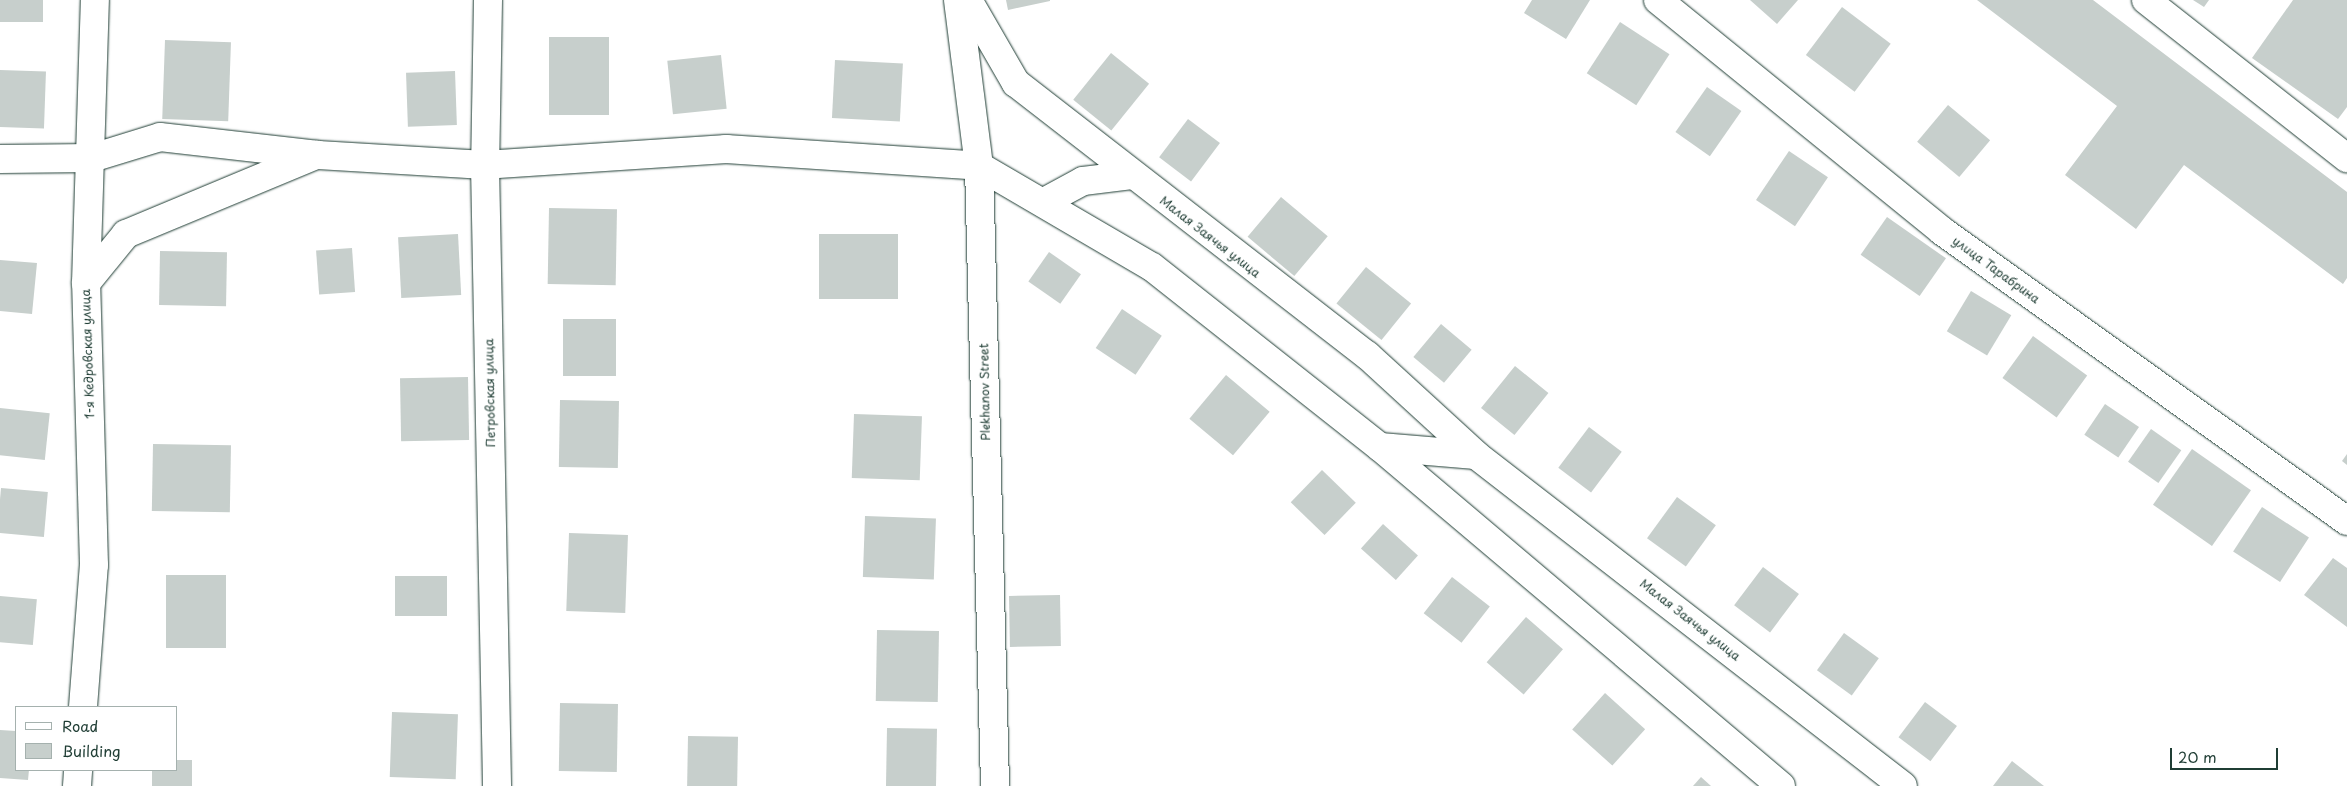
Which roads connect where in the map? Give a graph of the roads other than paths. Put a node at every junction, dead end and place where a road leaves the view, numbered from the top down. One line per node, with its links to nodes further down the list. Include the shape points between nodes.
1 (95, 0): 8 (street, 1-я Кедровская улица)
2 (488, 0): 11 (street, Петровская улица)
3 (958, 0): 12 (street, Plekhanov Street)
4 (968, 0): 13 (street, Малая Заячья улица, via 1016,83)
5 (1658, 0): 18 (street, улица Тарабрина, via 1942,231)
6 (2146, 0): 9 (street)
7 (318, 155): 8 (street, via 160,138); 11 (street); 15 (street, via 126,234)
8 (92, 158): 10 (street); 15 (street, 1-я Кедровская улица)
9 (2347, 158)
10 (0, 159)
11 (485, 166): 12 (street, via 726,149); 22 (street, Петровская улица)
12 (980, 166): 14 (street); 23 (street, Plekhanov Street)
13 (1132, 175): 14 (street, via 1083,182); 17 (street, Малая Заячья улица, via 1367,355)
14 (1044, 202): 16 (street, via 1152,267)
15 (86, 283): 19 (street, 1-я Кедровская улица, via 94,565)
16 (1380, 447): 17 (street); 24 (street)
17 (1476, 455): 25 (street, Малая Заячья улица)
18 (2347, 521)
19 (83, 706)
20 (78, 771): 21 (street)
21 (77, 786)
22 (497, 786)
23 (995, 786)
24 (1781, 786)
25 (1903, 786)

